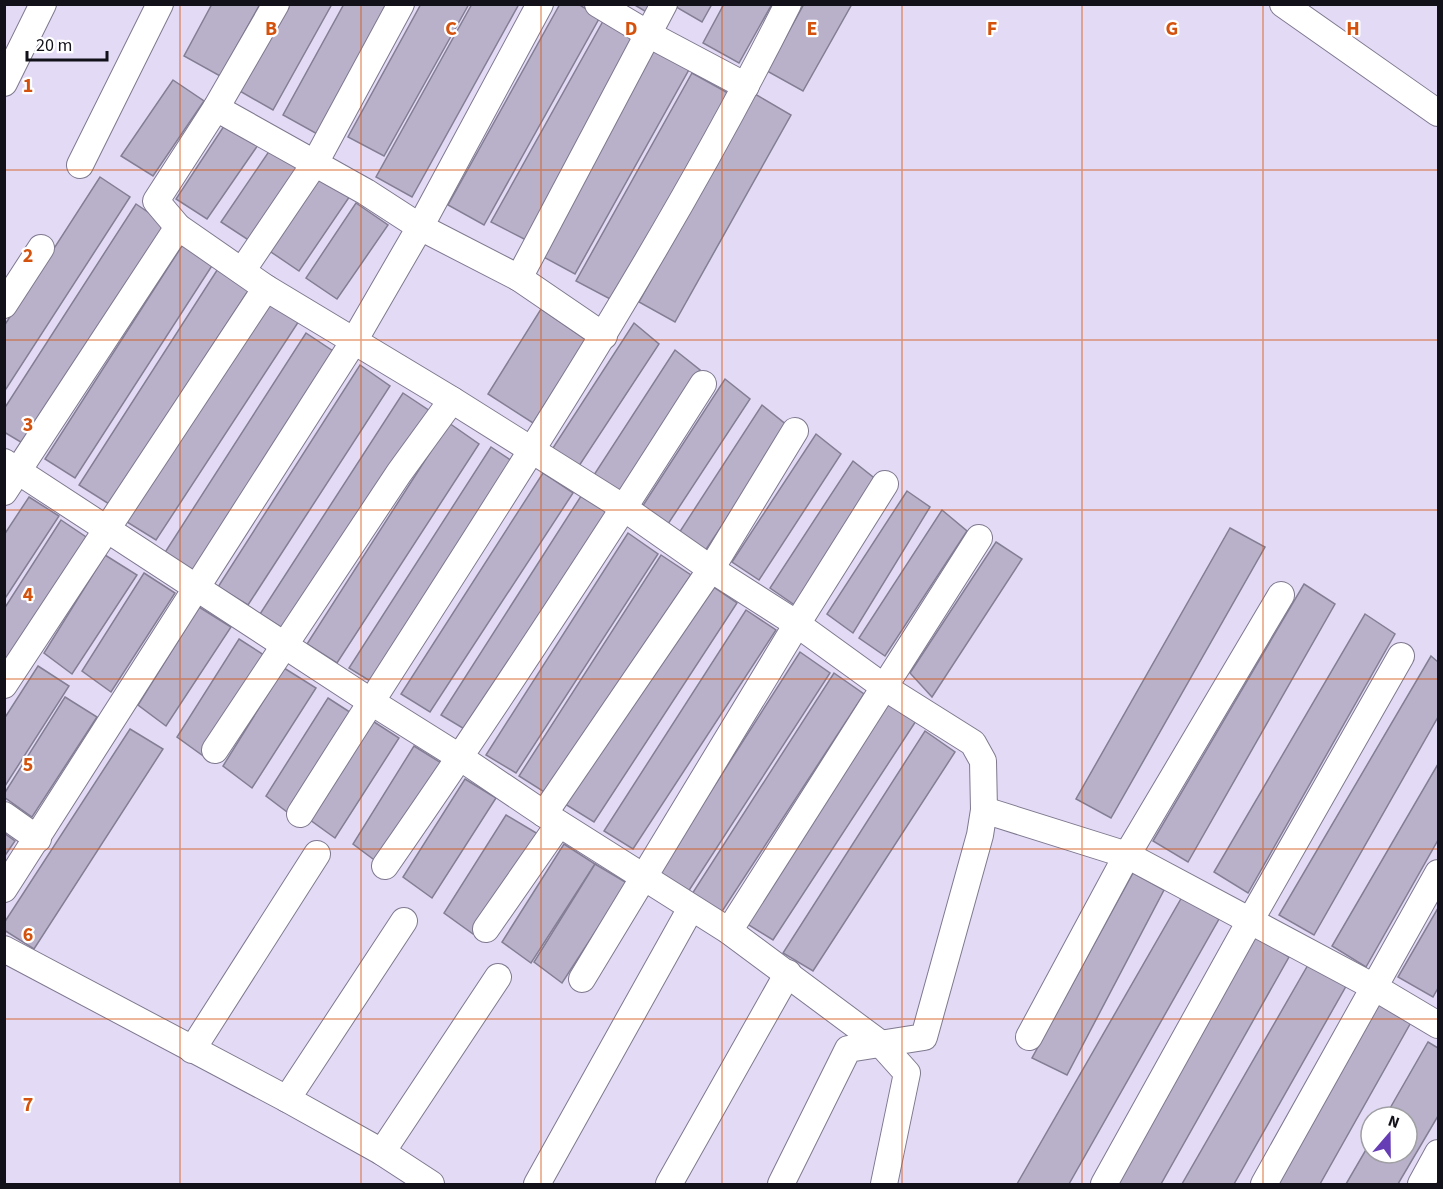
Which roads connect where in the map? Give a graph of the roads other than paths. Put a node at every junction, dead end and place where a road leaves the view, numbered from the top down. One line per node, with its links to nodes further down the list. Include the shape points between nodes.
1 (43, 4): 11 (street)
2 (160, 4): 16 (street)
3 (276, 4): 13 (street)
4 (401, 4): 15 (street)
5 (540, 4): 18 (street)
6 (598, 4): 10 (street)
7 (664, 4): 10 (street)
8 (788, 4): 12 (street)
9 (1283, 4): 14 (street)
10 (648, 34): 12 (street); 21 (street)
11 (4, 83)
12 (746, 86): 24 (street)
13 (216, 108): 15 (street); 17 (street, via 156,201)
14 (1438, 113)
15 (315, 163): 18 (street); 20 (street)
16 (80, 165)
17 (178, 227): 20 (street); 30 (street)
18 (420, 227): 21 (street); 25 (street)
19 (41, 248): 23 (street)
20 (242, 271): 22 (street)
21 (519, 278): 24 (street)
22 (266, 288): 25 (street); 34 (street)
23 (4, 305)
24 (604, 336): 29 (street)
25 (354, 341): 27 (street); 37 (street)
26 (703, 384): 33 (street)
27 (452, 400): 29 (street); 40 (street)
28 (795, 431): 36 (street)
29 (533, 451): 33 (street); 44 (street)
30 (11, 466): 32 (street); 34 (street)
31 (885, 484): 39 (street)
32 (4, 492)
33 (624, 508): 36 (street); 46 (street)
34 (106, 530): 37 (street); 42 (street)
35 (979, 538): 43 (street)
36 (711, 569): 39 (street); 50 (street)
37 (197, 587): 40 (street); 51 (street)
38 (1281, 596): 53 (street)
39 (797, 624): 43 (street); 56 (street)
40 (286, 645): 44 (street); 45 (street)
41 (1401, 656): 60 (street)
42 (4, 685)
43 (884, 687): 47 (street, via 973,743 983,760); 62 (street)
44 (370, 702): 46 (street); 48 (street)
45 (215, 750)
46 (461, 758): 50 (street); 54 (street)
47 (984, 810): 53 (street); 70 (street, via 924,1037)
48 (300, 814)
49 (4, 815): 51 (street)
50 (552, 819): 56 (street); 61 (street)
51 (38, 839): 57 (street)
52 (317, 854): 71 (street)
53 (1127, 855): 60 (street); 69 (street)
54 (386, 866)
55 (1438, 873): 67 (street)
56 (643, 876): 58 (street); 66 (street)
57 (4, 889)
58 (691, 908): 62 (street); 76 (street)
59 (404, 921): 72 (street)
60 (1250, 921): 67 (street); 80 (street)
61 (486, 929)
62 (729, 931): 64 (street)
63 (4, 949): 71 (street)
64 (788, 973): 70 (street); 77 (street)
65 (498, 977): 73 (street)
66 (582, 978)
67 (1374, 987): 68 (street); 81 (street)
68 (1438, 1025)
69 (1029, 1037)
70 (881, 1044): 78 (street, via 848,1049); 79 (street, via 907,1073)
71 (192, 1050): 72 (street)
72 (286, 1099): 73 (street)
73 (382, 1152): 75 (street)
74 (1438, 1153): 82 (street)
75 (431, 1185)
76 (537, 1185)
77 (669, 1185)
78 (781, 1185)
79 (884, 1185)
80 (1104, 1185)
81 (1264, 1185)
82 (1421, 1185)

